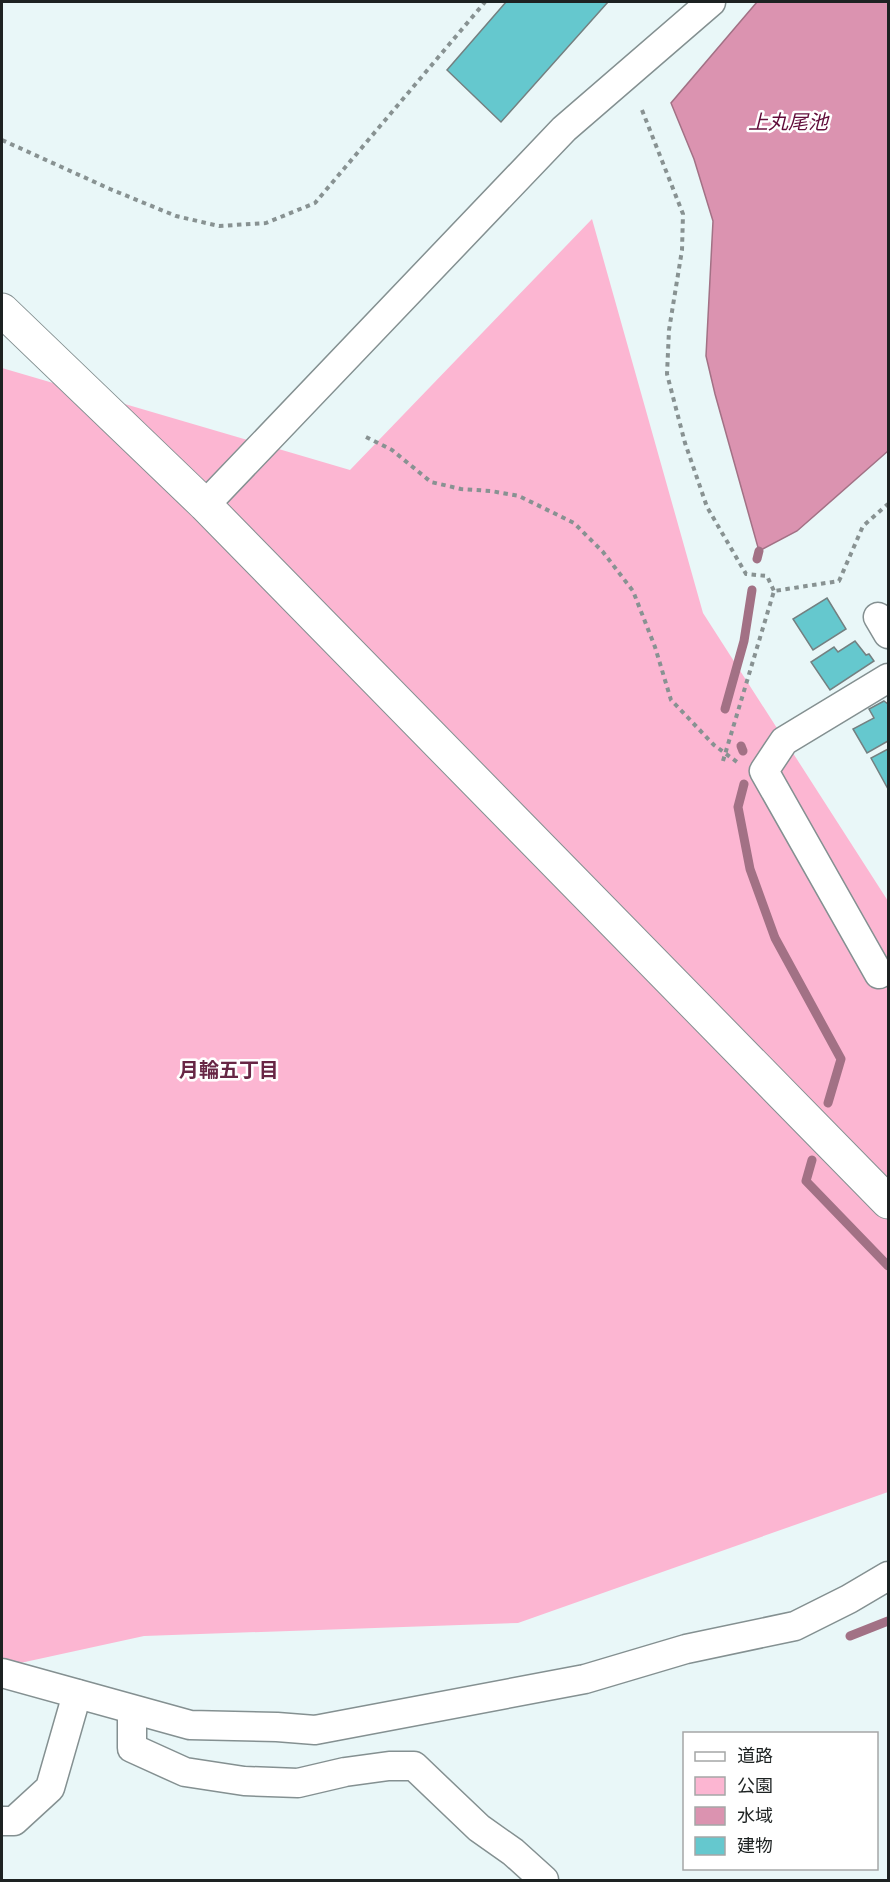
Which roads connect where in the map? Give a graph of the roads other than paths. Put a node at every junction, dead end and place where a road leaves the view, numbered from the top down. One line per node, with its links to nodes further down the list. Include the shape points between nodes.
1 (711, 2): 3 (street, via 564,129)
2 (2, 310): 3 (street)
3 (205, 505): 6 (street)
4 (888, 678): 5 (street, via 784,741 764,771)
5 (879, 974)
6 (888, 1202)
7 (888, 1576): 10 (street, via 795,1626 686,1649 585,1679 354,1724 315,1730 189,1725)
8 (2, 1673): 9 (street)
9 (77, 1694): 10 (street); 11 (street, via 50,1788 14,1821)
10 (132, 1710): 12 (street, via 132,1748 185,1772 244,1781 298,1783 345,1772 414,1766 479,1828)
11 (2, 1821)
12 (544, 1881)

